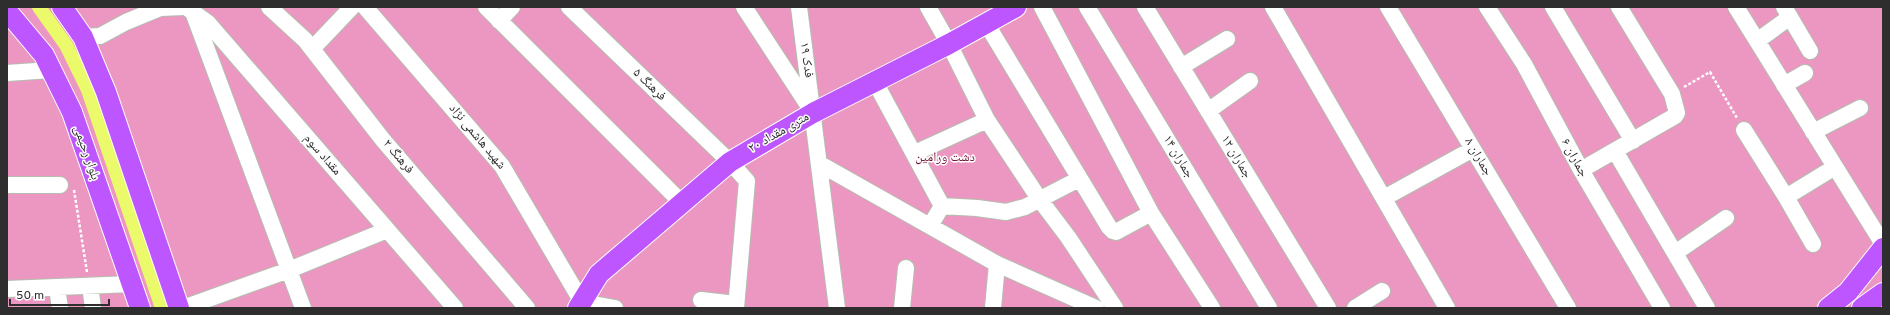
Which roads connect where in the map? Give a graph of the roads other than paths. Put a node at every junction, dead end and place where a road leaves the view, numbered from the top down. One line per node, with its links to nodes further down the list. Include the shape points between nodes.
1 (62, 7): 26 (main road)
2 (269, 7): 30 (street, فرهنگ ۲)
3 (352, 7): 30 (street)
4 (365, 7): 79 (street, شهید هاشمی نژاد, via 502,166)
5 (486, 7): 24 (street)
6 (512, 7): 24 (street)
7 (569, 7): 49 (street, فرهنگ ۵)
8 (744, 7): 41 (street)
9 (799, 7): 41 (street, فدک ۱۹)
10 (928, 7): 29 (street)
11 (1016, 7): 25 (main road, ۲۰ متری مقداد)
12 (1042, 7): 61 (street)
13 (1087, 7): 96 (street, جماران ۱۴)
14 (1145, 7): 32 (street, جماران ۱۲)
15 (1273, 7): 57 (street)
16 (1388, 7): 46 (street, جماران ۸)
17 (1487, 7): 52 (street, جماران ۶, via 1524,64)
18 (1553, 7): 45 (street)
19 (1618, 7): 45 (street, via 1672,94 1677,113)
20 (1736, 7): 28 (street)
21 (187, 9): 26 (street, via 160,8 100,36); 64 (street, مقداد سوم, via 208,23); 71 (street)
22 (7, 11): 33 (main road, بلوار رحیمی, via 44,55)
23 (1787, 12): 28 (street); 31 (street)
24 (499, 21): 59 (street)
25 (986, 23): 29 (main road, ۲۰ متری مقداد); 53 (street)
26 (83, 37): 85 (main road, via 106,92)
27 (1227, 39): 32 (street)
28 (1757, 41): 38 (street)
29 (950, 44): 37 (main road, ۲۰ متری مقداد); 42 (street)
30 (312, 49): 89 (street, فرهنگ ۲, via 383,140)
31 (1810, 51)
32 (1181, 67): 40 (street, جماران ۱۲)
33 (51, 70): 34 (street); 72 (main road, بلوار رحیمی, via 72,112)
34 (7, 73)
35 (1805, 73): 38 (street)
36 (1250, 81): 40 (street)
37 (875, 82): 41 (main road, ۲۰ متری مقداد); 48 (street)
38 (1784, 85): 44 (street)
39 (1860, 108): 44 (street)
40 (1208, 111): 97 (street, جماران ۱۲)
41 (813, 113): 49 (main road, ۲۰ متری مقداد); 50 (street, فدک ۱۹)
42 (988, 120): 48 (street); 58 (street)
43 (1744, 130): 56 (street)
44 (1813, 132): 51 (street)
45 (1633, 140): 47 (street)
46 (1473, 149): 57 (street); 100 (street, جماران ۸)
47 (1615, 151): 52 (street); 68 (street)
48 (915, 153): 60 (street)
49 (730, 162): 59 (main road, ۲۰ متری مقداد); 80 (street, فرهنگ ۵, via 747,182)
50 (820, 164): 63 (street); 91 (street, فدک ۱۹)
51 (1835, 167): 56 (street); 66 (street)
52 (1581, 170): 101 (street, جماران ۶)
53 (1078, 179): 58 (street); 61 (street, via 1113,231 1116,232)
54 (7, 185): 55 (street)
55 (60, 185)
56 (1786, 197): 65 (street)
57 (1384, 198): 99 (street)
58 (1040, 200): 60 (street, via 1006,212); 81 (street, via 1068,236)
59 (682, 203): 79 (main road, ۲۰ متری مقداد, via 599,274)
60 (942, 206): 63 (street)
61 (1151, 213): 95 (street)
62 (1726, 218): 68 (street)
63 (930, 226): 69 (street)
64 (387, 230): 71 (street); 88 (street, مقداد سوم)
65 (1813, 244)
66 (1883, 244)
67 (1883, 248): 103 (main road, via 1848,292)
68 (1675, 253): 102 (street)
69 (997, 264): 93 (street); 94 (street)
70 (906, 268): 92 (street)
71 (288, 270): 86 (street); 87 (street)
72 (132, 284): 73 (street); 84 (main road, بلوار رحیمی)
73 (90, 286): 74 (street); 83 (street)
74 (57, 288): 75 (street); 82 (street)
75 (7, 290)
76 (1382, 291): 98 (street)
77 (1883, 293): 104 (main road)
78 (701, 300): 80 (street)
79 (580, 305): 90 (street)
80 (736, 306)
81 (1109, 306)
82 (60, 308)
83 (93, 308)
84 (140, 308)
85 (179, 308)
86 (184, 308)
87 (302, 308)
88 (454, 308)
89 (527, 308)
90 (615, 308)
91 (837, 308)
92 (902, 308)
93 (993, 308)
94 (1096, 308)
95 (1212, 308)
96 (1268, 308)
97 (1328, 308)
98 (1356, 308)
99 (1447, 308)
100 (1568, 308)
101 (1662, 308)
102 (1707, 308)
103 (1828, 308)
104 (1862, 308)

